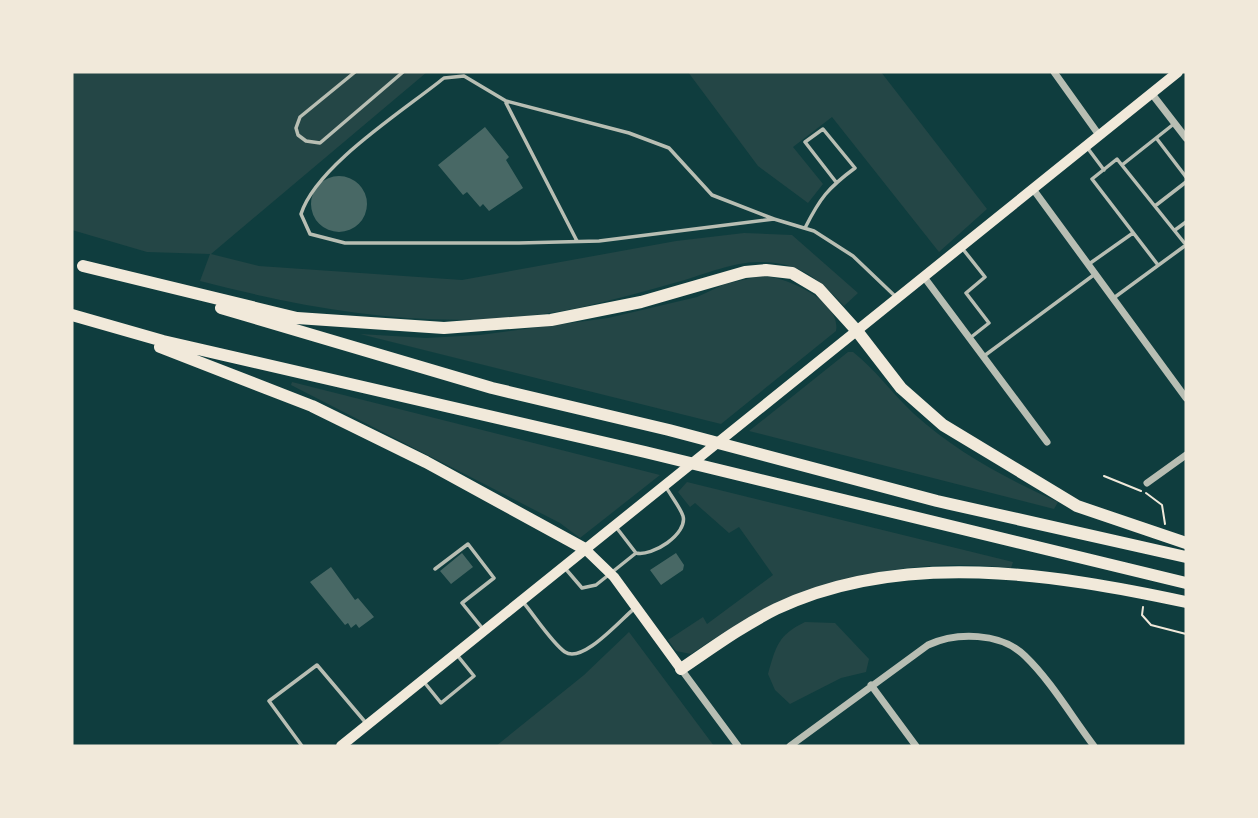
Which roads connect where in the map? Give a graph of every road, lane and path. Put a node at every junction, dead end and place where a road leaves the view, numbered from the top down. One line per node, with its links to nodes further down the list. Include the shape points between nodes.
1 (355, 72): 2 (lane, via 300,117 298,135 320,143)
2 (403, 72)
3 (1054, 72): 8 (street)
4 (1178, 72): 5 (main road)
5 (1152, 94): 7 (street); 8 (main road)
6 (506, 101): 19 (lane, via 629,132 669,148 712,195); 24 (lane); 24 (lane, via 464,76 444,78 324,175 306,197 301,215 310,234 345,243 405,245)
7 (1175, 123): 9 (street); 10 (lane)
8 (1100, 135): 11 (main road)
9 (1186, 138)
10 (1157, 139): 12 (lane); 14 (lane)
11 (1086, 146): 13 (lane); 17 (main road)
12 (1122, 165): 13 (lane, via 1117,159); 18 (lane)
13 (1104, 170): 23 (lane, via 1092,179)
14 (1186, 177)
15 (836, 182): 15 (lane, via 855,168 823,129 805,142); 21 (lane, via 818,200)
16 (1186, 182): 18 (lane)
17 (1033, 189): 25 (main road); 27 (street)
18 (1155, 206): 22 (lane)
19 (774, 219): 21 (lane); 24 (lane)
20 (1186, 222): 22 (lane)
21 (805, 228): 31 (lane, via 853,256)
22 (1175, 230): 28 (lane, via 1186,245)
23 (1133, 233): 27 (lane); 28 (lane)
24 (577, 242)
25 (962, 247): 30 (main road); 36 (lane, via 985,277 966,292 989,323)
26 (77, 264): 35 (highway, via 297,318 444,328 582,315 745,272 778,270 819,289); 47 (highway, via 467,381 937,501)
27 (1088, 265): 29 (street)
28 (1158, 265): 32 (lane)
29 (1095, 274): 32 (street); 37 (lane)
30 (924, 277): 31 (main road); 36 (street)
31 (898, 299): 35 (main road)
32 (1113, 299): 38 (street)
33 (72, 315): 34 (highway)
34 (107, 326): 45 (highway, via 312,406); 51 (highway)
35 (858, 331): 42 (main road); 44 (highway, via 907,395 975,447 1077,506)
36 (970, 338): 37 (street)
37 (984, 356): 39 (street)
38 (1186, 398)
39 (1047, 442)
40 (1186, 455): 41 (street)
41 (1147, 483)
42 (665, 485): 43 (main road); 46 (lane, via 684,517 682,527 657,551)
43 (615, 525): 45 (main road); 46 (lane)
44 (1186, 543)
45 (585, 549): 48 (main road); 50 (main road)
46 (636, 554): 50 (lane)
47 (1186, 558)
48 (564, 566): 50 (lane, via 582,588); 52 (main road)
49 (435, 569): 56 (lane, via 468,544 494,578 461,603)
50 (611, 574): 54 (main road)
51 (1186, 583)
52 (522, 600): 54 (lane, via 566,653 577,655); 56 (main road)
53 (1186, 602): 59 (highway, via 1043,577 960,573 889,577 821,592 776,609)
54 (636, 607): 59 (main road)
55 (1151, 625): 57 (path)
56 (484, 630): 58 (main road)
57 (1186, 635)
58 (456, 653): 60 (main road); 60 (lane, via 474,676 441,703)
59 (681, 669): 65 (street)
60 (422, 680): 62 (main road)
61 (871, 685): 66 (street); 67 (street); 68 (street, via 936,641 956,636 992,639 1024,655)
62 (367, 725): 63 (lane, via 317,665 269,701); 64 (main road)
63 (302, 746)
64 (341, 746)
65 (738, 746)
66 (790, 746)
67 (916, 746)
68 (1094, 746)

